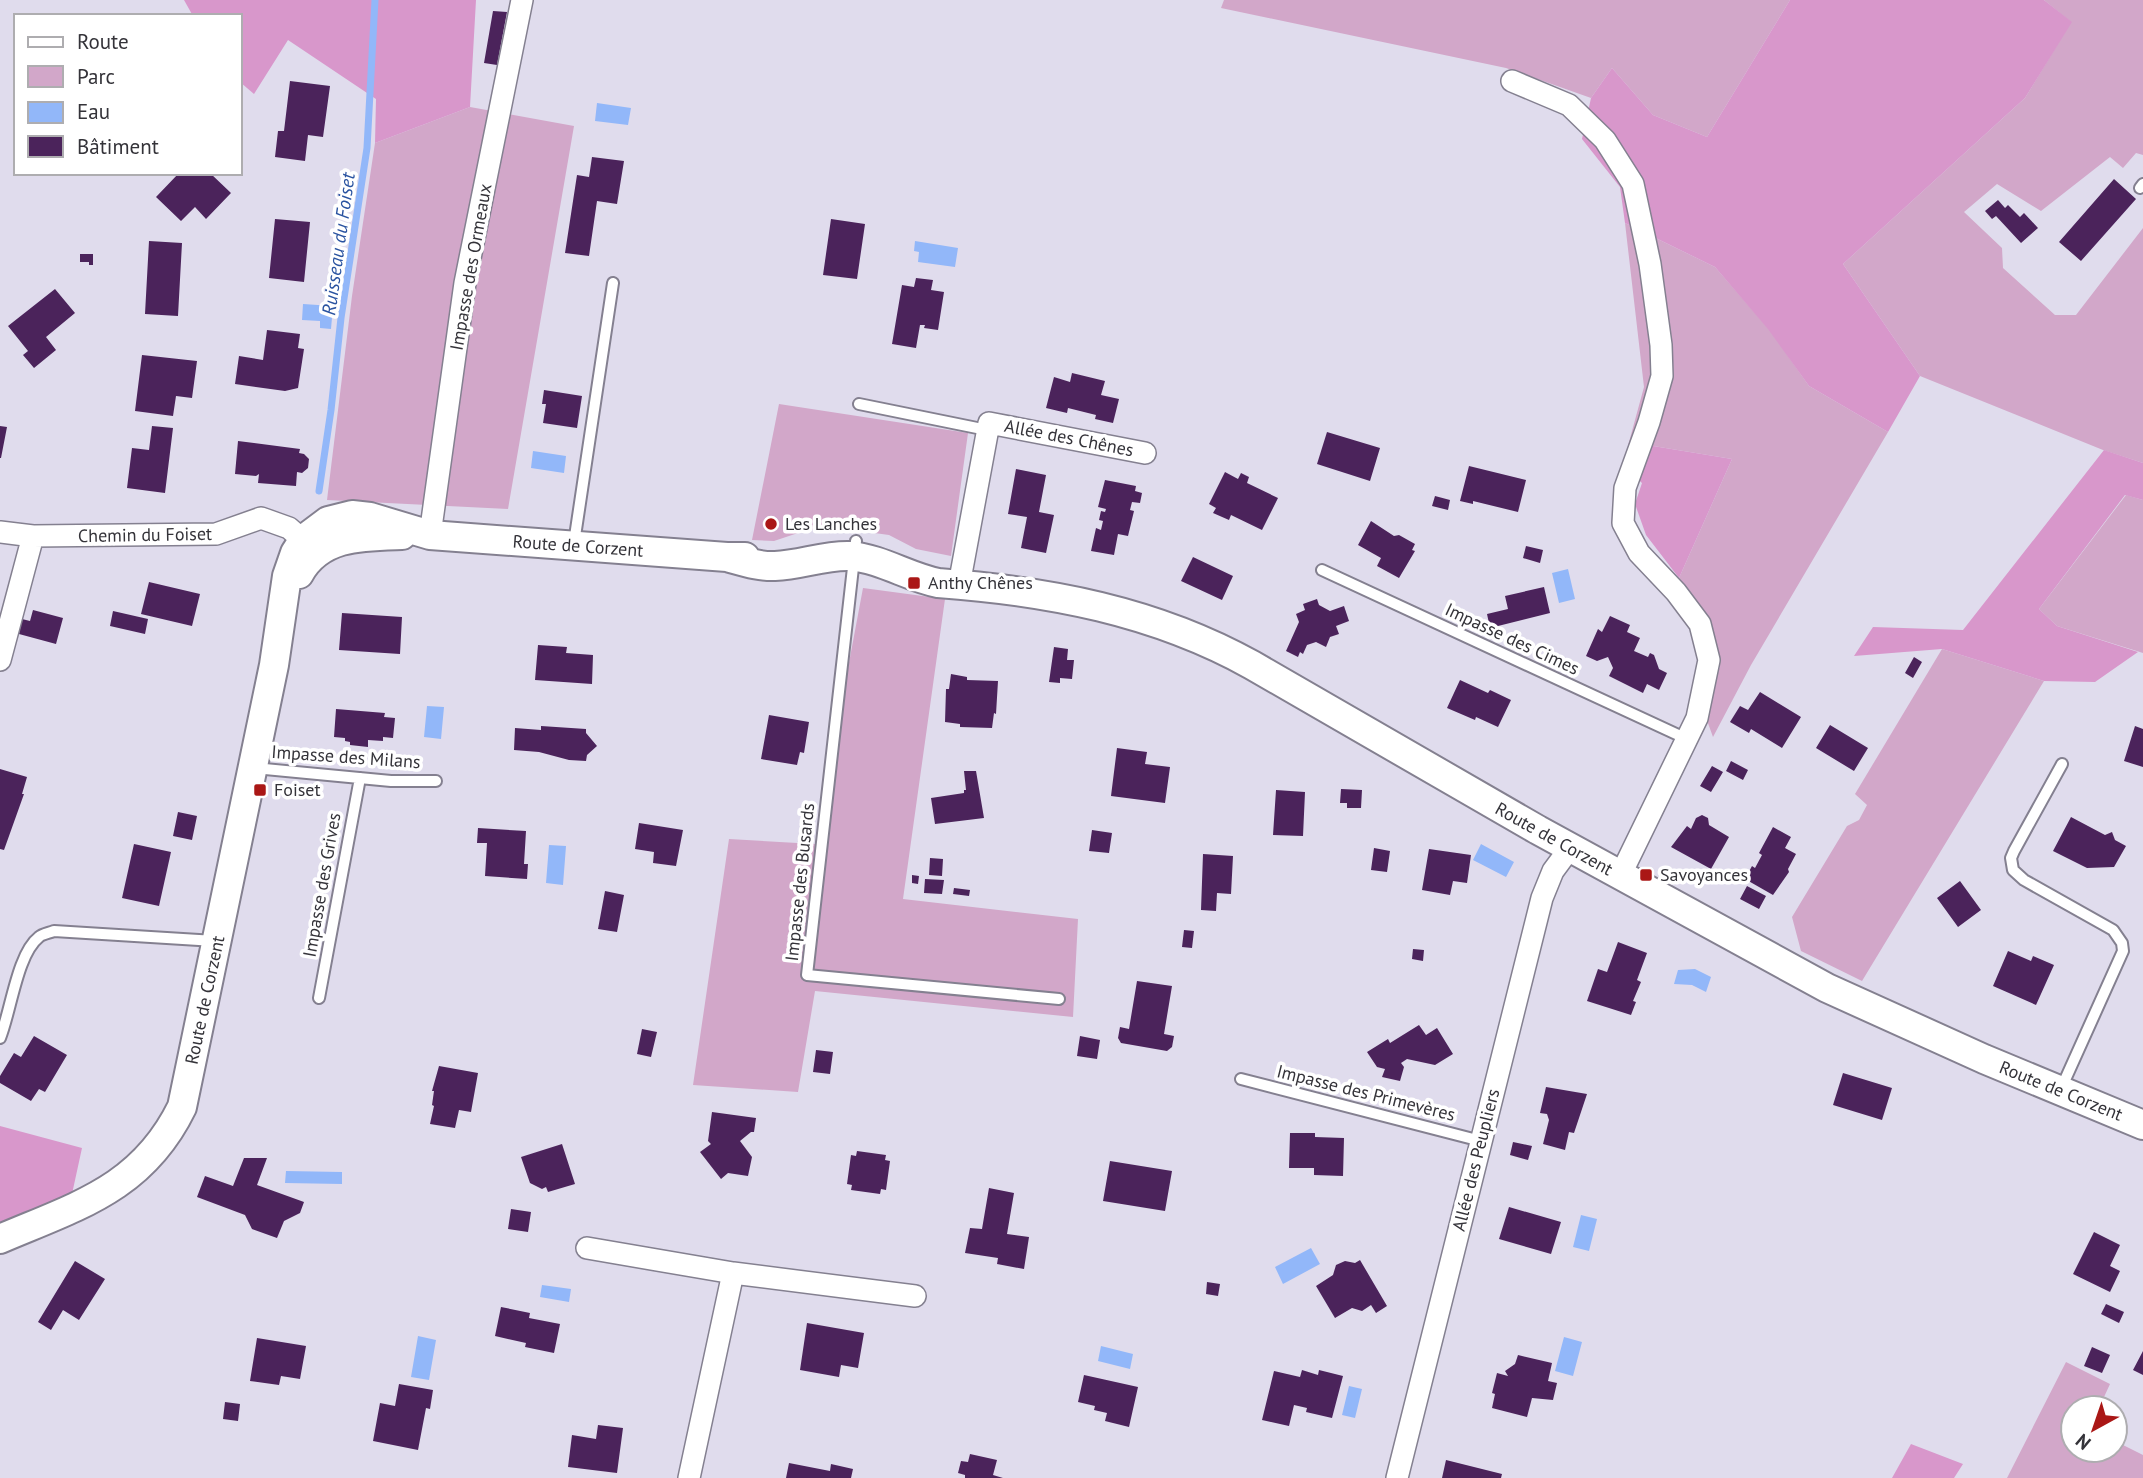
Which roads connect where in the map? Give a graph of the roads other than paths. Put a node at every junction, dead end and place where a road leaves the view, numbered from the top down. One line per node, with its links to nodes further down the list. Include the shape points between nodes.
1 (522, 0): 8 (street, Impasse des Ormeaux, via 465,282)
2 (1512, 81): 16 (street, via 1569,105 1605,140 1633,184 1650,264 1662,376 1625,488 1623,523 1639,553 1700,624 1709,660 1697,718)
3 (613, 283): 11 (lane)
4 (859, 404): 5 (lane)
5 (987, 430): 6 (street, Allée des Chênes, via 989,423); 14 (street, Allée des Chênes)
6 (1145, 453)
7 (0, 532): 9 (street, Chemin du Foiset)
8 (430, 535): 10 (street, Route de Corzent, via 352,515 328,521); 11 (street, Route de Corzent)
9 (33, 536): 10 (street, Chemin du Foiset, via 216,534 261,518 283,525); 15 (street)
10 (310, 546): 18 (street, Route de Corzent, via 295,554 287,576)
11 (574, 546): 12 (street, Route de Corzent, via 727,557 770,566)
12 (855, 549): 14 (street, Route de Corzent, via 930,582); 25 (lane, Impasse des Busards, via 807,975)
13 (1322, 570): 16 (lane, Impasse des Cimes)
14 (959, 585): 21 (street, Route de Corzent, via 1095,604 1200,638)
15 (0, 660)
16 (1687, 739): 22 (street)
17 (2062, 764): 28 (lane, via 2014,851 2013,870 2113,930 2123,951)
18 (253, 768): 19 (lane, Impasse des Milans); 23 (street, Route de Corzent)
19 (360, 778): 20 (lane, Impasse des Milans); 24 (lane, Impasse des Grives)
20 (436, 781)
21 (1570, 848): 22 (street, Route de Corzent); 30 (street, Allée des Peupliers, via 1553,871 1542,898)
22 (1620, 876): 28 (street, Route de Corzent, via 1852,1001)
23 (218, 942): 26 (lane, via 54,931 39,937 23,955); 31 (street, Route de Corzent, via 185,1097 158,1147 105,1192)
24 (319, 998)
25 (1059, 999)
26 (0, 1038)
27 (1241, 1079): 30 (lane, Impasse des Primevères)
28 (2060, 1092): 29 (street, Route de Corzent)
29 (2143, 1125)
30 (1481, 1141): 36 (street, Allée des Peupliers)
31 (0, 1239)
32 (587, 1248): 33 (street)
33 (733, 1273): 34 (street); 35 (street)
34 (915, 1296)
35 (689, 1478)
36 (1397, 1478)

